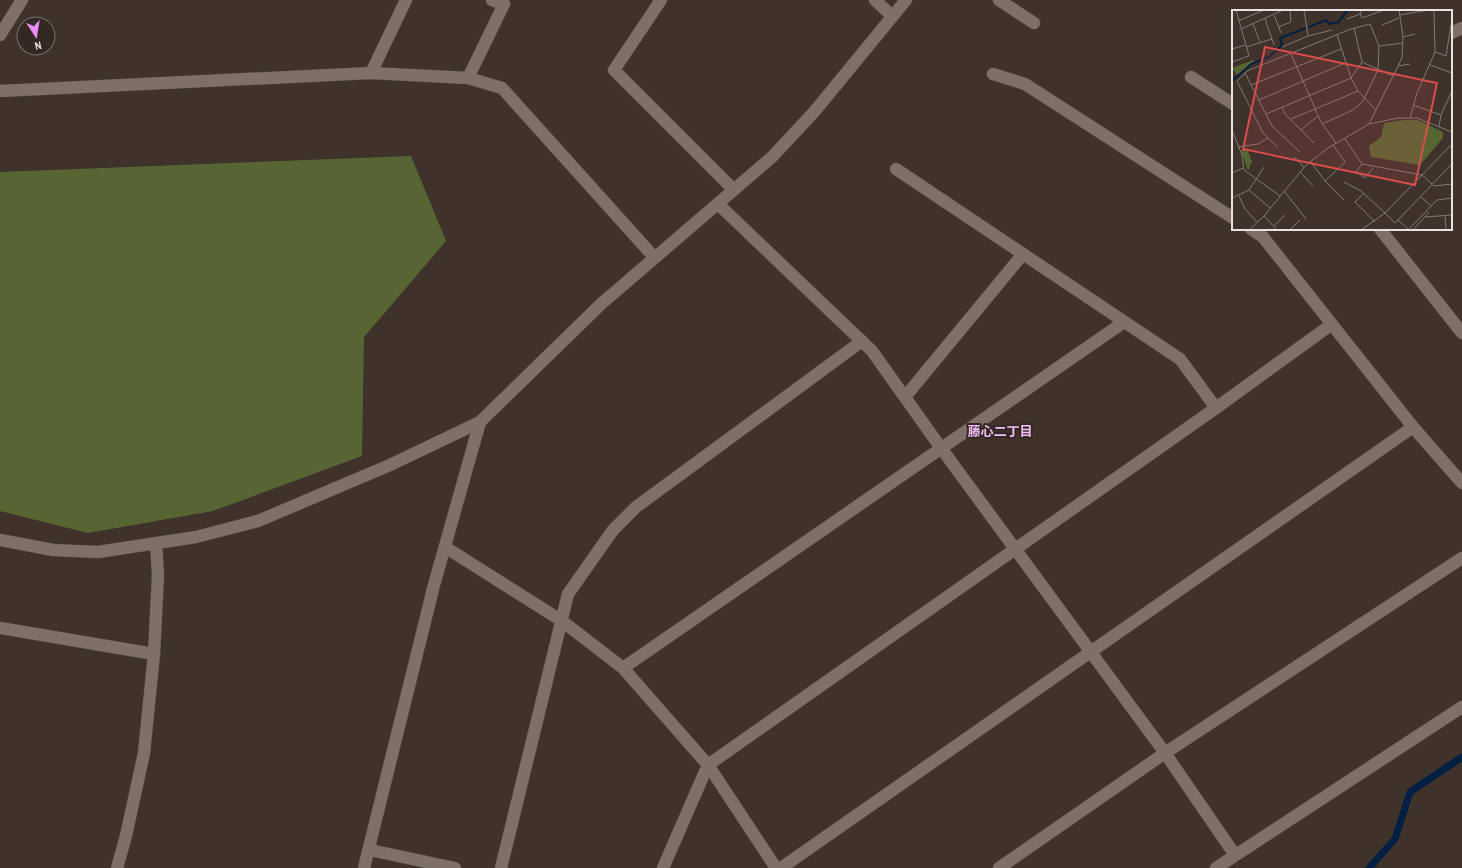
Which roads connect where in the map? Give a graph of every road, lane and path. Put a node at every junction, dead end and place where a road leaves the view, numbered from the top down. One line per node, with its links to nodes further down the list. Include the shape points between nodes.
1 (22, 0): 12 (street)
2 (406, 0): 13 (street)
3 (492, 0): 16 (street, via 504,4)
4 (661, 0): 20 (street, via 614,70)
5 (875, 0): 8 (street)
6 (906, 0): 8 (street)
7 (999, 0): 9 (street)
8 (892, 16): 20 (street, via 788,140)
9 (1034, 23)
10 (1462, 28): 11 (street)
11 (1452, 33)
12 (0, 35)
13 (371, 73): 16 (street); 17 (street)
14 (993, 74): 22 (street, via 1025,84)
15 (1190, 77): 18 (street)
16 (468, 78): 27 (street, via 502,88)
17 (0, 91)
18 (1232, 103)
19 (896, 169): 26 (street)
20 (734, 190): 21 (street)
21 (718, 204): 27 (street); 31 (street)
22 (1232, 217)
23 (1254, 230): 25 (street)
24 (1381, 230): 30 (street)
25 (1267, 233): 29 (street)
26 (1023, 254): 28 (street); 32 (street)
27 (654, 257): 34 (street, via 601,304)
28 (1124, 322): 33 (street, via 1180,359); 36 (street)
29 (1332, 324): 33 (street); 35 (street)
30 (1462, 333)
31 (862, 341): 32 (street); 43 (street, via 636,507 613,530 568,594)
32 (905, 397): 36 (street)
33 (1216, 408): 41 (street)
34 (480, 422): 39 (street, via 390,465 258,521 196,537); 40 (street)
35 (1413, 427): 37 (street); 45 (street)
36 (941, 448): 41 (street); 47 (street)
37 (1462, 483)
38 (0, 540): 39 (street, via 53,550 98,552)
39 (156, 543): 46 (street, via 158,575)
40 (445, 547): 43 (street); 51 (street)
41 (1016, 549): 45 (street); 50 (street)
42 (1462, 558): 49 (street)
43 (562, 621): 47 (street); 56 (street)
44 (0, 628): 46 (street)
45 (1091, 653): 49 (street); 59 (street)
46 (154, 654): 53 (street, via 144,753)
47 (623, 668): 50 (street)
48 (1462, 707): 52 (street)
49 (1165, 753): 52 (street); 60 (street)
50 (708, 766): 57 (street); 58 (street)
51 (370, 850): 54 (street); 55 (street)
52 (1235, 855): 61 (street)
53 (117, 868)
54 (364, 868)
55 (455, 868)
56 (500, 868)
57 (663, 868)
58 (776, 868)
59 (781, 868)
60 (999, 868)
61 (1216, 868)

